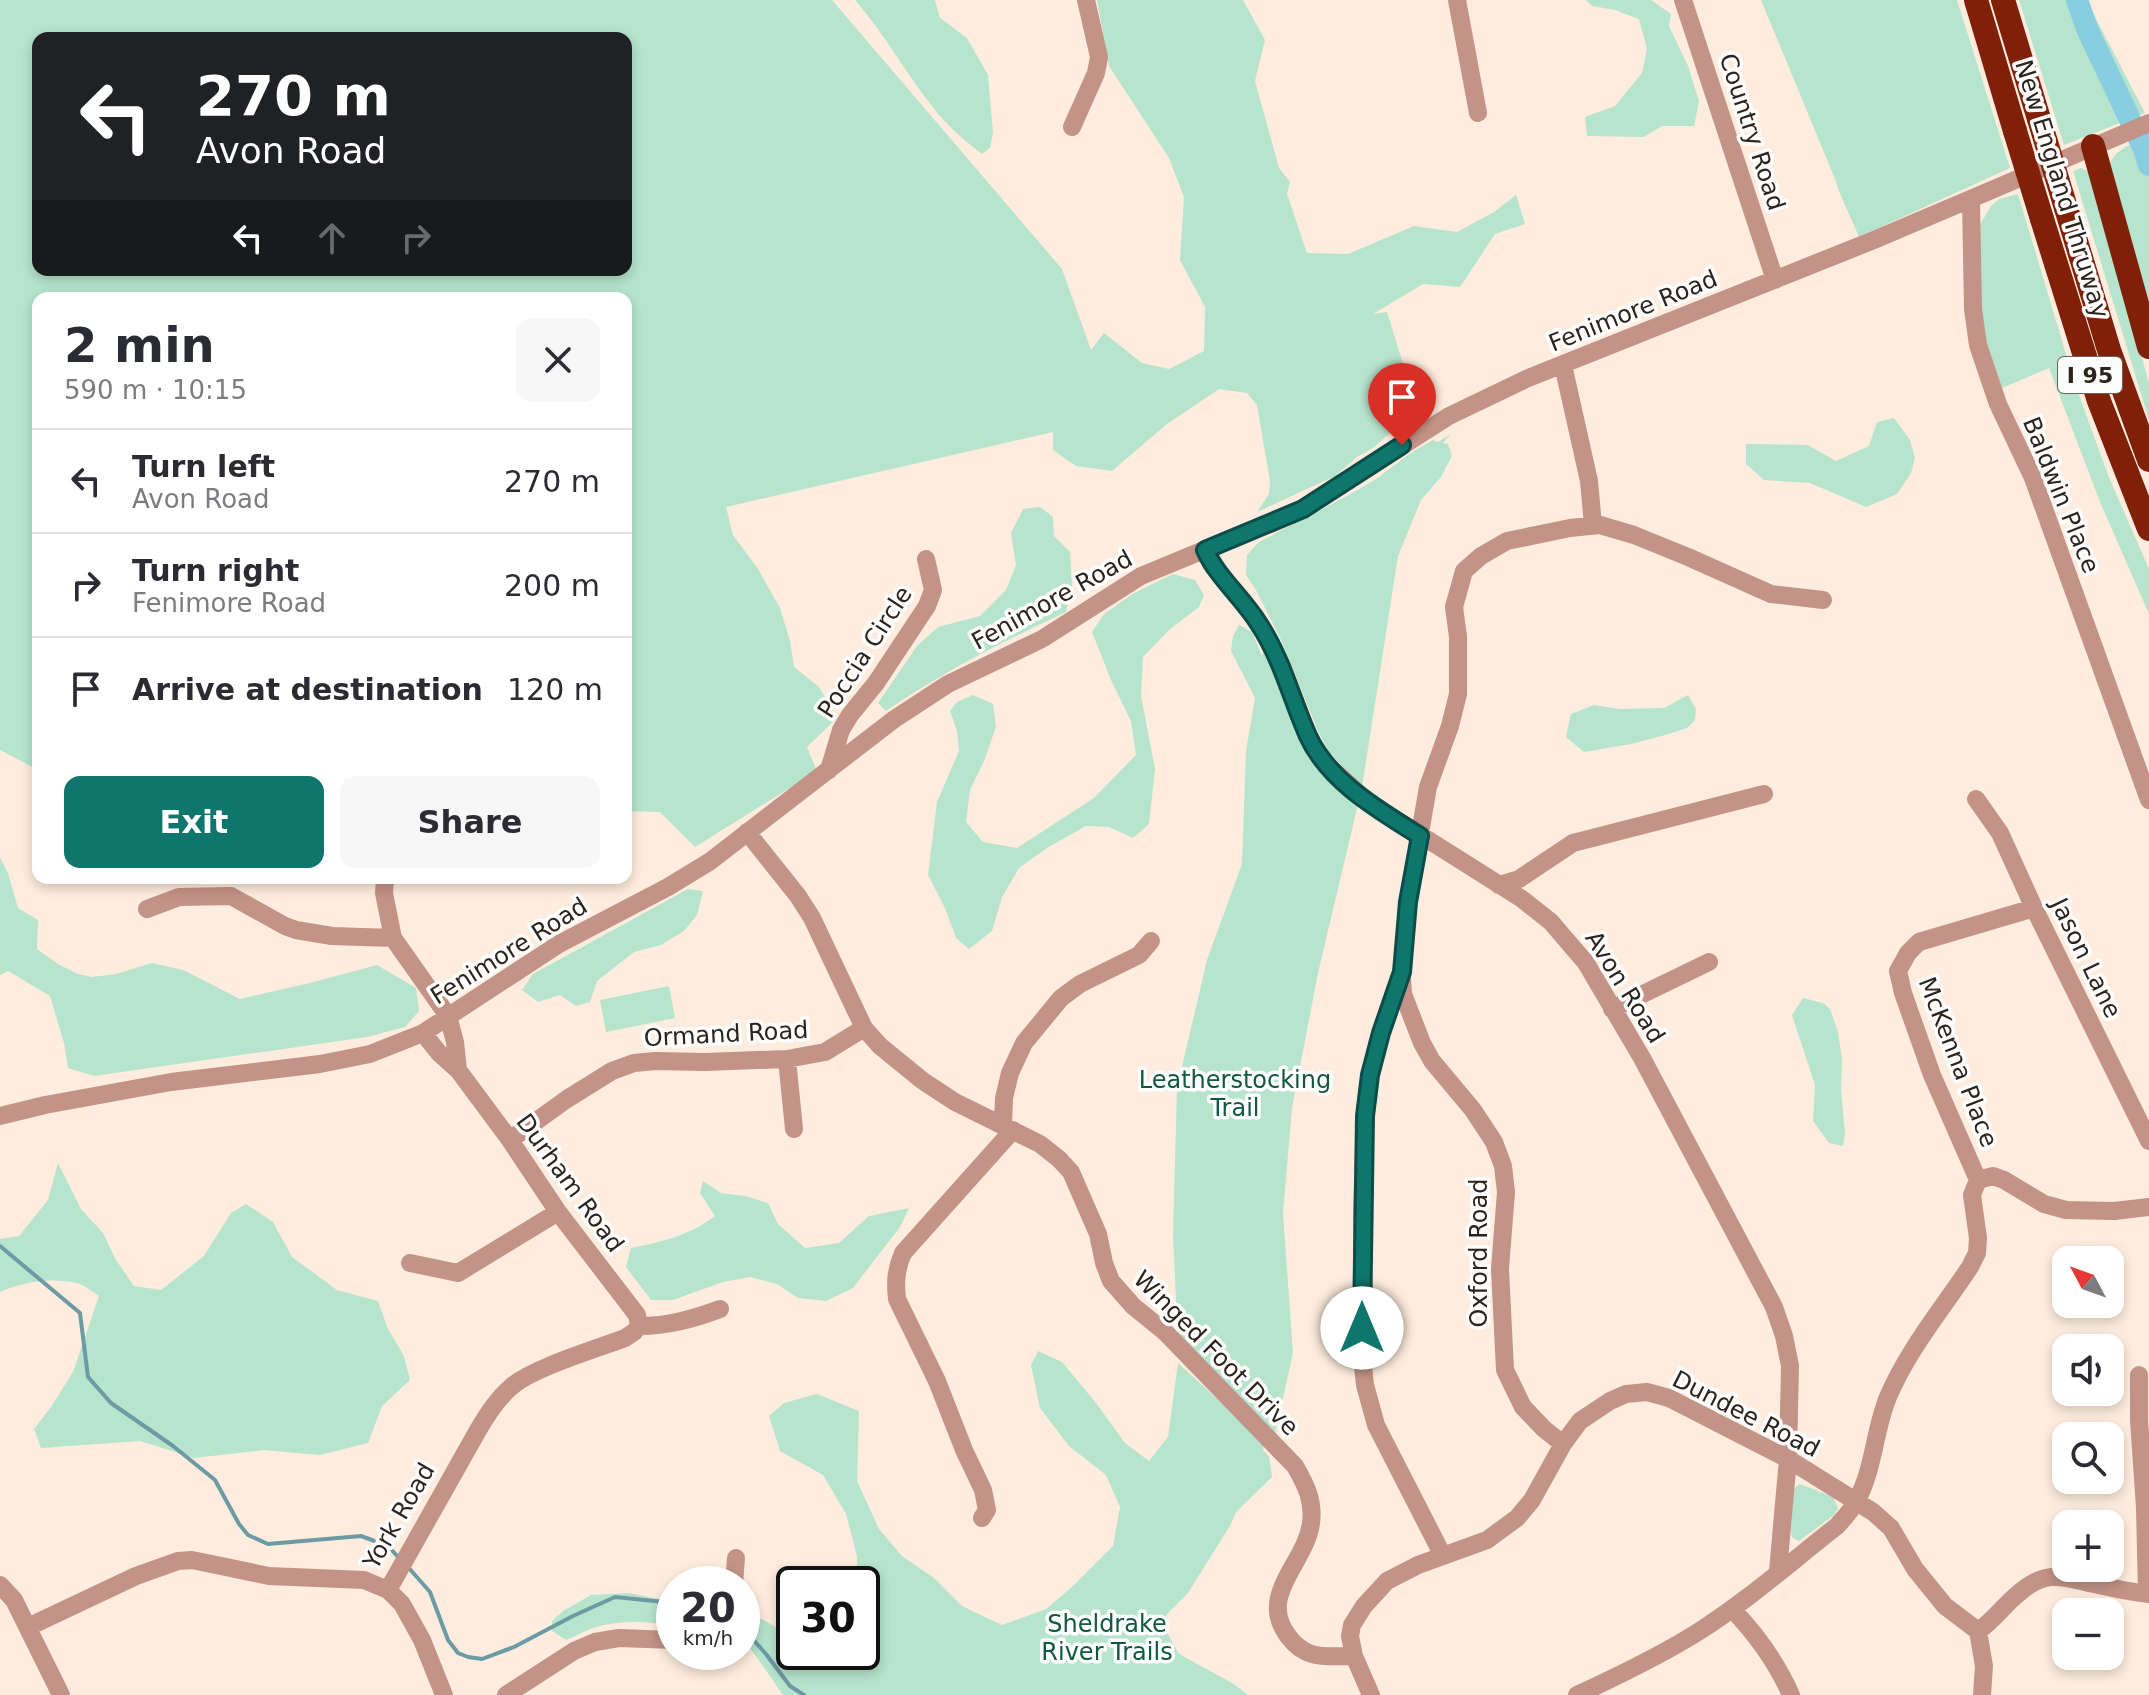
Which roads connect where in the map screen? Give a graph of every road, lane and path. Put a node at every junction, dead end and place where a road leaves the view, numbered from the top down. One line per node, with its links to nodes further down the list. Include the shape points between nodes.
1 (1086, 0): 8 (street, via 1099,57)
2 (1457, 0): 6 (street)
3 (1683, 0): 11 (street, Country Road)
4 (1976, 0): 16 (highway, New England Thruway / I 95, bridge, via 2099,401)
5 (2003, 0): 14 (highway, New England Thruway / I 95, bridge, via 2109,350)
6 (1478, 113)
7 (2149, 124): 9 (street, Fenimore Road)
8 (1072, 127)
9 (2093, 146): 10 (street, Fenimore Road); 12 (highway)
10 (1971, 200): 11 (street, Fenimore Road); 23 (street, Baldwin Place, via 1978,345 1998,404 2033,478)
11 (1775, 280): 13 (street, Fenimore Road)
12 (2149, 347)
13 (1563, 365): 15 (street, via 1589,481); 17 (street, Fenimore Road, via 1449,416 1303,509)
14 (2149, 460)
15 (1593, 525): 19 (street, via 1634,535 1771,594); 25 (street, via 1507,541 1464,571 1454,607 1458,694 1428,787)
16 (2149, 529)
17 (1205, 550): 20 (street, Fenimore Road, via 1141,576 1042,639 948,684); 25 (street, Avon Road, via 1272,646 1323,761 1368,802)
18 (926, 559): 20 (street, Poccia Circle, via 933,590 927,606 841,730)
19 (1823, 600)
20 (829, 770): 24 (street, Fenimore Road)
21 (1764, 794): 27 (street, via 1573,843 1519,879)
22 (1976, 799): 28 (street, Jason Lane, via 2000,833)
23 (2149, 800)
24 (747, 832): 35 (street, Fenimore Road, via 709,862 559,944); 36 (street, Winged Foot Drive, via 812,918)
25 (1420, 836): 27 (street, Avon Road); 33 (street)
26 (385, 884): 30 (street)
27 (1499, 885): 34 (street, Avon Road, via 1569,941)
28 (2034, 908): 44 (street, Jason Lane); 45 (street, McKenna Place, via 1919,942 1898,971 1932,1075)
29 (147, 909): 30 (street, via 171,898 231,896 296,930)
30 (393, 938): 35 (street)
31 (1151, 941): 41 (street, via 1139,955 1061,998 1024,1043 1004,1098)
32 (1709, 962): 34 (street)
33 (1402, 972): 52 (street, Oxford Road, via 1403,994 1422,1043 1473,1110 1503,1166 1500,1269 1505,1370 1523,1407); 56 (street, via 1370,1075 1365,1116 1362,1357 1376,1425)
34 (1612, 1009): 53 (street, Avon Road, via 1774,1307 1790,1366)
35 (448, 1016): 37 (street, Fenimore Road); 39 (street, Durham Road)
36 (864, 1028): 38 (street, Ormand Road, via 825,1052); 41 (street, Winged Foot Drive, via 923,1081)
37 (423, 1033): 39 (street, Durham Road); 40 (street, Fenimore Road, via 370,1054 320,1064 171,1082)
38 (787, 1059): 42 (street); 43 (street, Ormand Road, via 634,1063 612,1071)
39 (458, 1070): 43 (street, Durham Road)
40 (0, 1116)
41 (1008, 1128): 55 (street, via 896,1267 897,1299 983,1490 987,1510); 67 (street, Winged Foot Drive, via 1040,1144 1071,1172 1111,1281 1295,1466 1312,1502 1311,1526 1288,1572 1277,1604 1278,1620 1304,1653)
42 (794, 1129)
43 (510, 1140): 47 (street, Durham Road)
44 (2149, 1141)
45 (1978, 1180): 46 (street, via 1993,1176 2066,1210); 54 (street, via 1972,1195 1977,1253 1889,1395)
46 (2149, 1207)
47 (558, 1212): 48 (street, via 458,1273); 50 (street, Durham Road, via 637,1315)
48 (410, 1263)
49 (720, 1309): 50 (street, York Road, via 687,1321)
50 (639, 1326): 61 (street, York Road, via 625,1338 511,1387 485,1418)
51 (2139, 1375): 62 (street)
52 (1563, 1444): 53 (street, Dundee Road, via 1580,1421 1610,1401 1647,1392 1669,1398); 56 (street, Dundee Road, via 1517,1518 1487,1540)
53 (1788, 1459): 54 (street, Dundee Road); 59 (street, Avon Road)
54 (1856, 1502): 59 (street, via 1837,1526); 65 (street, Dundee Road, via 1891,1528 1945,1606)
55 (982, 1518)
56 (1443, 1556): 67 (street, Dundee Road, via 1387,1581 1352,1625)
57 (736, 1558): 58 (street)
58 (735, 1566)
59 (1778, 1571): 63 (street)
60 (0, 1585): 64 (street)
61 (388, 1590): 64 (street, York Road, via 364,1580 269,1576 178,1561); 69 (street, via 422,1640)
62 (2148, 1594): 65 (street, via 2067,1576 2042,1578)
63 (1732, 1609): 72 (street, via 1655,1657); 73 (street, via 1753,1631)
64 (28, 1627): 68 (street)
65 (1978, 1631): 74 (street)
66 (656, 1639): 70 (street, via 595,1642)
67 (1354, 1656): 71 (street)
68 (61, 1695)
69 (444, 1695)
70 (506, 1695)
71 (1371, 1695)
72 (1577, 1695)
73 (1791, 1695)
74 (1982, 1695)

